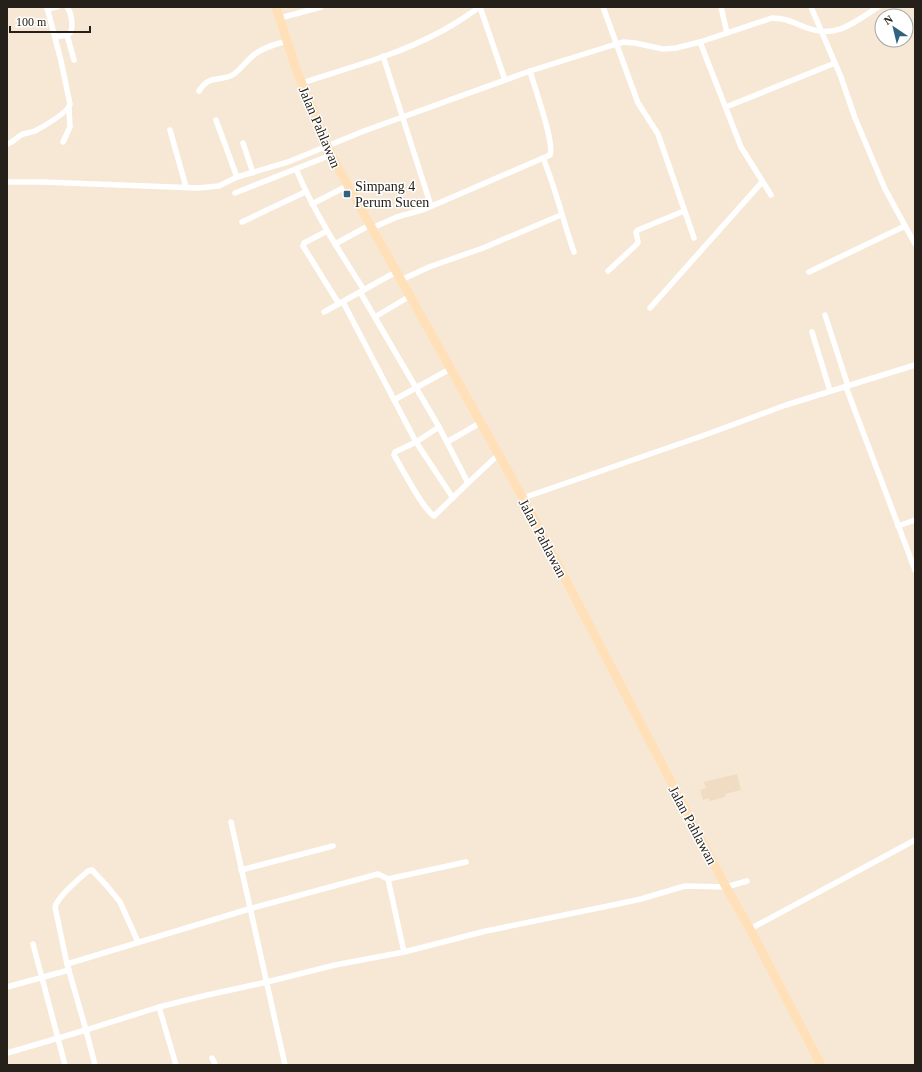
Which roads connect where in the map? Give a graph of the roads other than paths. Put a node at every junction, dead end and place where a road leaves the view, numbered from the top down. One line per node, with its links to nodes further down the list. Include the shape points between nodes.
1 (57, 7): 10 (street)
2 (67, 7): 14 (street, via 70,11 72,29)
3 (276, 7): 11 (main road, Jalan Pahlawan)
4 (320, 7): 11 (street)
5 (480, 7): 19 (street, via 438,34); 23 (street)
6 (603, 7): 18 (street)
7 (721, 7): 13 (street)
8 (811, 7): 12 (street)
9 (878, 7): 12 (street, via 848,26)
10 (47, 8): 15 (street)
11 (280, 18): 16 (main road, Jalan Pahlawan)
12 (822, 32): 13 (street, via 782,18 772,18); 21 (street)
13 (728, 33): 17 (street)
14 (67, 35): 15 (street); 20 (street)
15 (55, 37): 27 (street)
16 (287, 41): 24 (main road, Jalan Pahlawan); 25 (street, via 255,53 235,73 228,77 213,79 204,84)
17 (700, 42): 18 (street, via 676,48 624,42); 26 (street)
18 (617, 44): 22 (street); 48 (street, via 640,108 658,134)
19 (383, 56): 24 (street); 28 (street)
20 (74, 60)
21 (835, 63): 26 (street); 52 (street, via 882,183)
22 (530, 71): 23 (street); 35 (street, via 551,148 550,155)
23 (505, 80): 28 (street)
24 (302, 83): 34 (main road, Jalan Pahlawan)
25 (199, 91)
26 (726, 107): 40 (street, via 741,147)
27 (69, 108): 31 (street, via 70,126); 33 (street, via 35,131 22,134 14,142)
28 (402, 117): 34 (street, via 364,131); 47 (street)
29 (216, 120): 38 (street)
30 (170, 130): 42 (street)
31 (63, 142)
32 (243, 143): 37 (street)
33 (7, 144)
34 (329, 151): 36 (street); 37 (street); 41 (main road, Jalan Pahlawan)
35 (543, 158): 47 (street); 49 (street)
36 (296, 169): 43 (street); 44 (street)
37 (253, 172): 38 (street)
38 (237, 178): 42 (street, via 219,186)
39 (7, 182): 42 (street)
40 (762, 182): 45 (street); 65 (street)
41 (347, 186): 46 (street); 51 (main road, Jalan Pahlawan)
42 (186, 187)
43 (306, 192): 46 (street); 50 (street)
44 (234, 193)
45 (771, 195)
46 (312, 204): 53 (street)
47 (431, 206): 51 (street)
48 (684, 211): 54 (street); 58 (street, via 638,230 637,244)
49 (561, 215): 57 (street); 61 (street)
50 (242, 222)
51 (371, 226): 55 (street); 59 (main road, Jalan Pahlawan)
52 (905, 226): 56 (street); 60 (street)
53 (327, 231): 55 (street); 64 (street, via 304,243 303,246)
54 (694, 238)
55 (335, 244): 62 (street)
56 (915, 244)
57 (574, 252)
58 (608, 271)
59 (396, 272): 61 (main road, Jalan Pahlawan); 62 (street)
60 (809, 272)
61 (401, 280): 63 (main road, Jalan Pahlawan)
62 (362, 291): 64 (street); 68 (street)
63 (410, 296): 68 (street); 71 (main road, Jalan Pahlawan)
64 (341, 303): 66 (street); 75 (street)
65 (650, 308)
66 (324, 312)
67 (826, 315): 72 (street)
68 (375, 317): 73 (street)
69 (812, 332): 74 (street)
70 (915, 365): 72 (street)
71 (450, 369): 73 (street); 76 (main road, Jalan Pahlawan)
72 (847, 386): 74 (street); 85 (street)
73 (417, 388): 75 (street); 77 (street)
74 (830, 391): 83 (street)
75 (394, 400): 78 (street)
76 (480, 423): 79 (street); 80 (main road, Jalan Pahlawan)
77 (439, 427): 78 (street); 79 (street)
78 (416, 442): 82 (street); 82 (street, via 394,454 418,495 434,516)
79 (447, 442): 81 (street)
80 (498, 456): 81 (street); 83 (main road, Jalan Pahlawan)
81 (468, 483): 82 (street)
82 (452, 498)
83 (523, 498): 94 (main road, Jalan Pahlawan)
84 (915, 520): 85 (street)
85 (898, 526): 86 (street)
86 (915, 570)
87 (231, 822): 91 (street)
88 (915, 840): 96 (street)
89 (333, 846): 91 (street)
90 (466, 862): 92 (street)
91 (241, 870): 95 (street)
92 (388, 879): 95 (street, via 378,874); 99 (street)
93 (747, 881): 94 (street)
94 (726, 887): 96 (main road, Jalan Pahlawan); 99 (street, via 685,886 641,899 486,931)
95 (249, 909): 97 (street); 102 (street)
96 (750, 929): 114 (main road, Jalan Pahlawan)
97 (138, 942): 100 (street); 100 (street, via 120,902 98,875 92,870 88,871 54,906)
98 (33, 944): 101 (street)
99 (404, 952): 102 (street, via 335,965)
100 (68, 967): 101 (street); 105 (street)
101 (42, 978): 103 (street); 106 (street)
102 (267, 982): 104 (street); 113 (street)
103 (7, 987)
104 (159, 1007): 105 (street); 111 (street)
105 (86, 1030): 106 (street); 110 (street)
106 (58, 1038): 107 (street); 109 (street)
107 (7, 1053)
108 (212, 1058): 112 (street)
109 (66, 1065)
110 (95, 1065)
111 (176, 1065)
112 (215, 1065)
113 (285, 1065)
114 (821, 1065)

